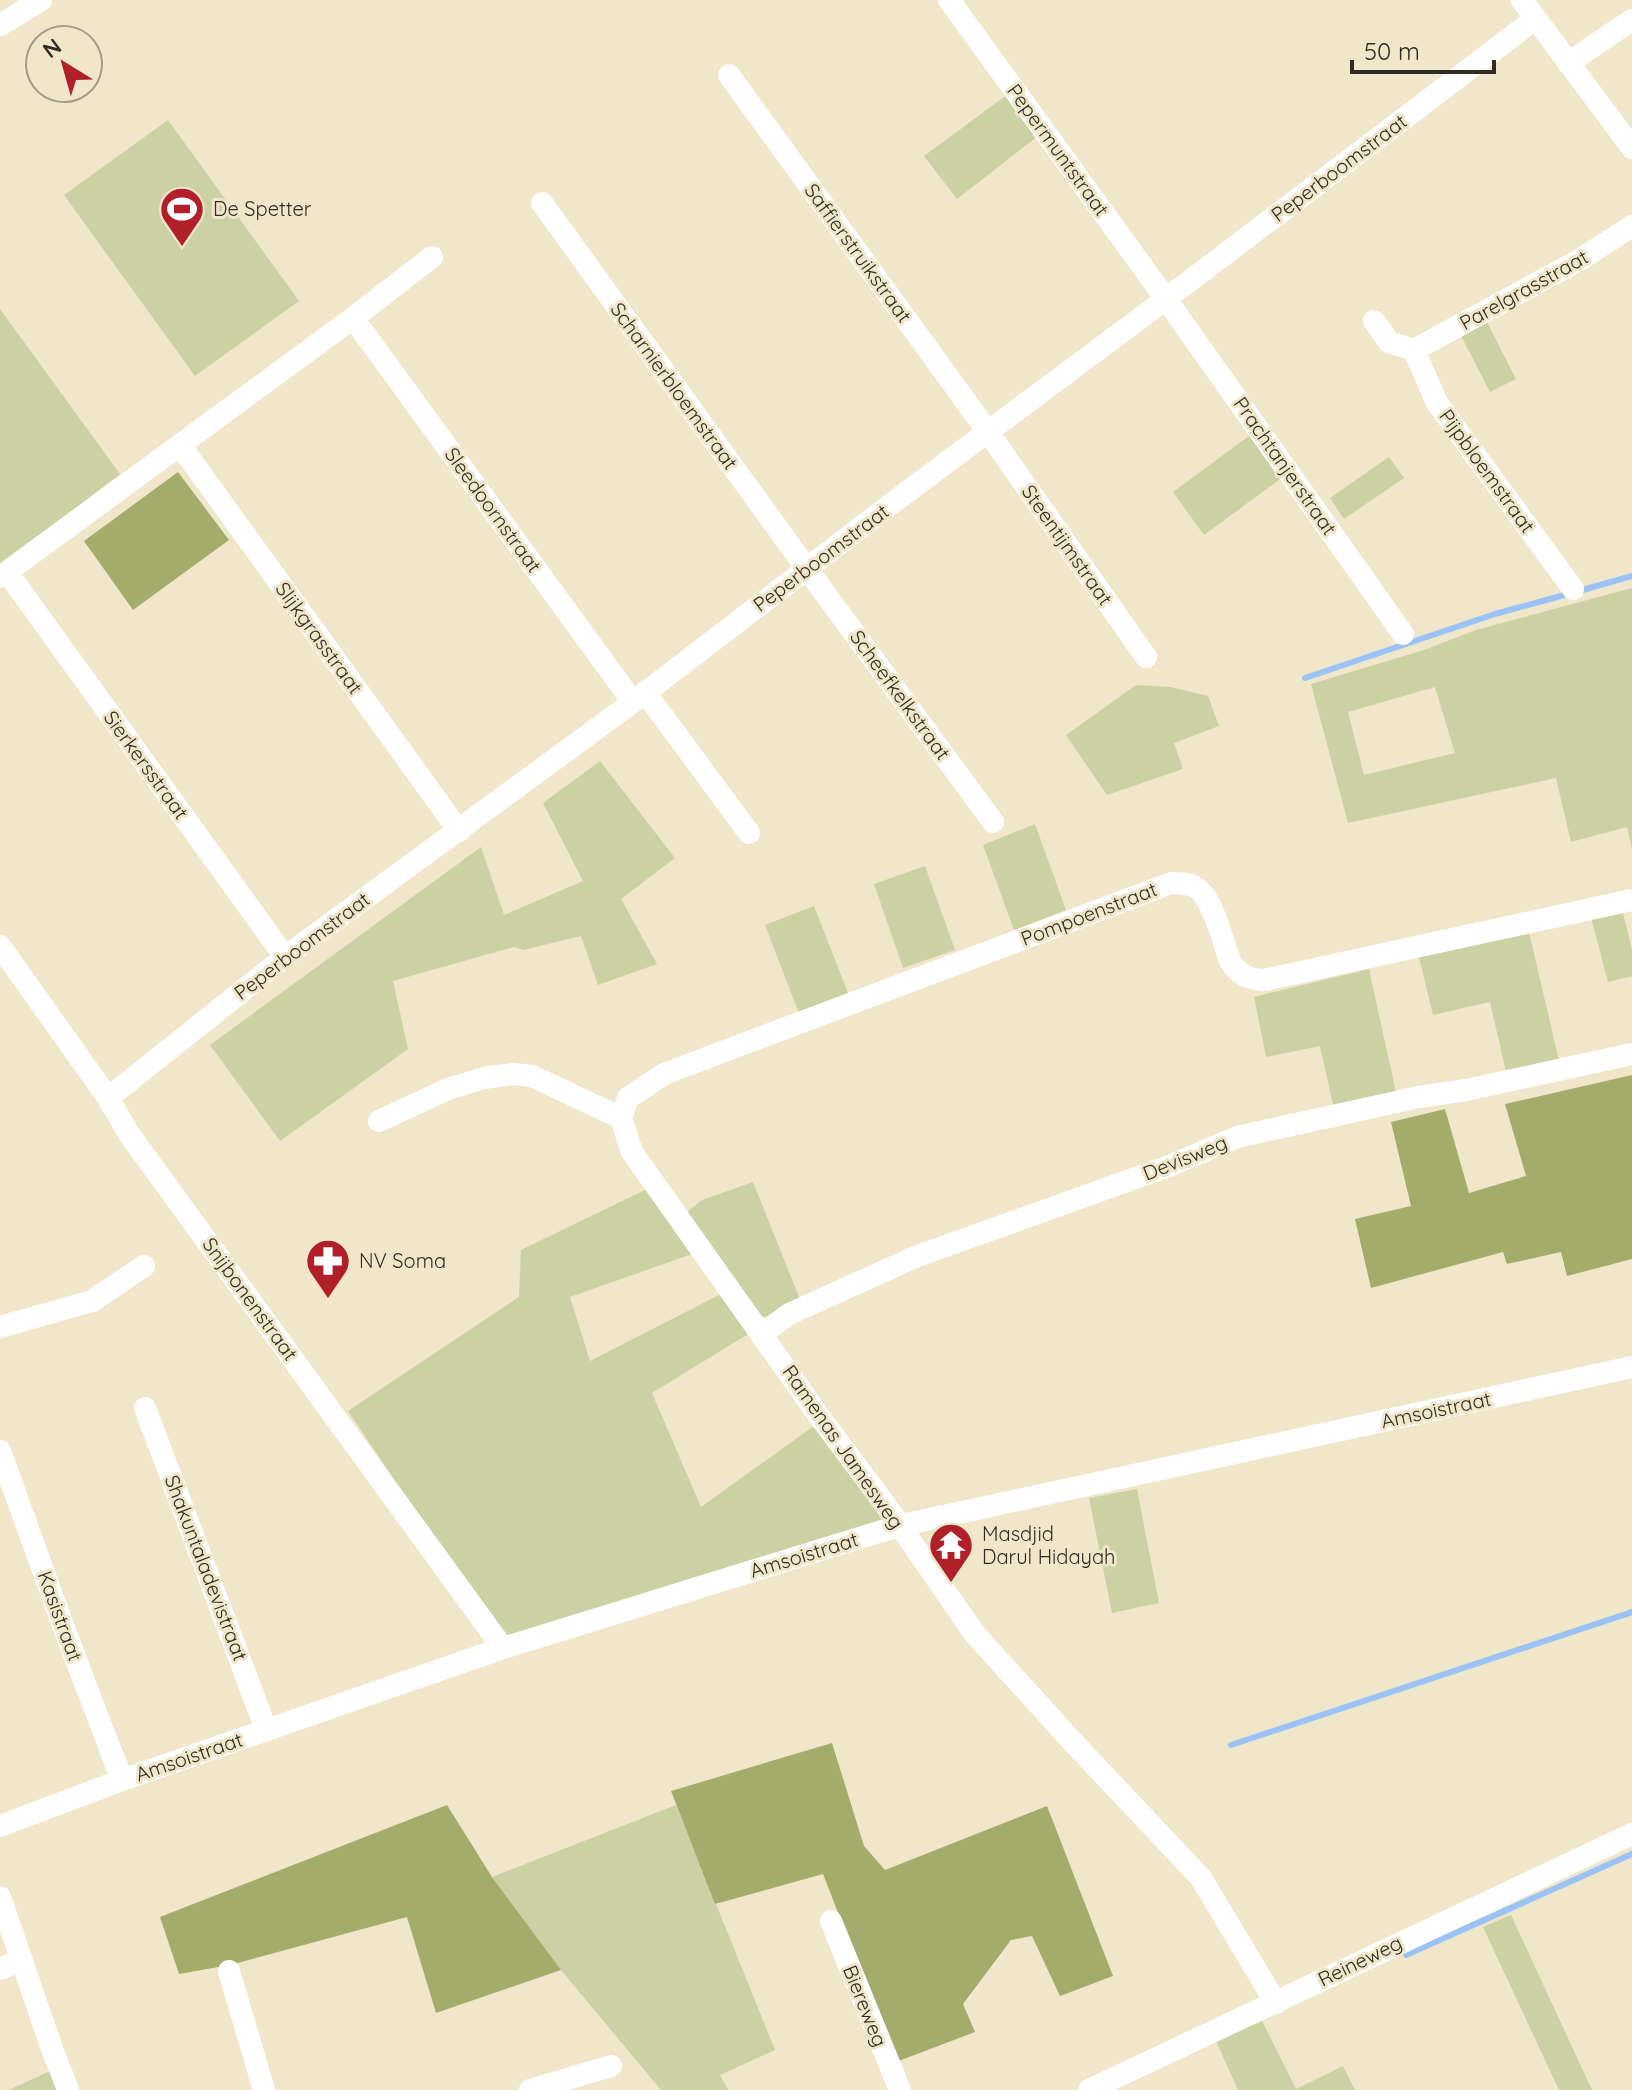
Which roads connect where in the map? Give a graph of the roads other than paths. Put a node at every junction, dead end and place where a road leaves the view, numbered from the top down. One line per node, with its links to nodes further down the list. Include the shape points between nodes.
1 (41, 0): 6 (street)
2 (949, 0): 13 (street, Pepermuntstraat)
3 (1522, 0): 4 (street)
4 (1535, 19): 7 (street); 13 (street, Peperboomstraat)
5 (1632, 20): 7 (street)
6 (0, 25)
7 (1568, 63): 9 (street)
8 (729, 75): 17 (street, Saffierstruikstraat)
9 (1632, 148)
10 (542, 203): 19 (street, Scharnierbloemstraat)
11 (1632, 226): 16 (street, Parelgrasstraat)
12 (432, 257): 14 (street)
13 (1166, 299): 17 (street, Peperboomstraat); 22 (street, Prachtanjerstraat)
14 (353, 318): 18 (street); 24 (street, Sleedoornstraat)
15 (1374, 321): 16 (street, via 1389,342)
16 (1414, 350): 21 (street, Pijpbloemstraat, via 1437,403)
17 (988, 432): 19 (street, Peperboomstraat); 23 (street, Steentijmstraat)
18 (180, 445): 20 (street); 26 (street, Slijkgrasstraat)
19 (807, 569): 24 (street, Peperboomstraat); 25 (street, Scheefkelkstraat)
20 (4, 575): 30 (street, Sierkersstraat)
21 (1573, 589)
22 (1403, 634)
23 (1146, 657)
24 (639, 697): 26 (street, Peperboomstraat); 27 (street, Sleedoornstraat)
25 (993, 822)
26 (459, 831): 30 (street, Peperboomstraat)
27 (749, 833)
28 (1632, 900): 33 (street, Pompoenstraat, via 1264,980 1251,979 1230,961 1206,896 1195,887 1171,883 664,1074 628,1098)
29 (0, 946): 32 (street, Snijbonenstraat)
30 (285, 957): 32 (street, Peperboomstraat)
31 (1632, 1054): 37 (street, Devisweg, via 1237,1137 915,1257 789,1314)
32 (108, 1098): 42 (street, Snijbonenstraat)
33 (621, 1118): 34 (street, via 532,1076 513,1074 448,1089); 37 (street, Ramenas Jamesweg, via 632,1152)
34 (379, 1121)
35 (144, 1266): 36 (street, via 92,1301)
36 (0, 1327)
37 (762, 1334): 41 (street, Ramenas Jamesweg)
38 (1632, 1367): 41 (street, Amsoistraat)
39 (145, 1408): 43 (street, Shakuntaladevistraat)
40 (0, 1451): 44 (street, Kasistraat)
41 (898, 1526): 42 (street, Amsoistraat); 52 (street, Ramenas Jamesweg, via 974,1633 1201,1878)
42 (503, 1648): 43 (street, Amsoistraat)
43 (266, 1729): 44 (street, Amsoistraat)
44 (122, 1780): 45 (street, Amsoistraat)
45 (0, 1826)
46 (1632, 1834): 52 (street, Reineweg)
47 (0, 1897): 49 (street)
48 (831, 1921): 57 (street, Biereweg)
49 (22, 1960): 50 (street); 54 (street)
50 (0, 1969)
51 (229, 1971): 55 (street)
52 (1276, 2003): 58 (street, Reineweg)
53 (611, 2066): 56 (street)
54 (68, 2090)
55 (264, 2090)
56 (530, 2090)
57 (900, 2090)
58 (1089, 2090)

